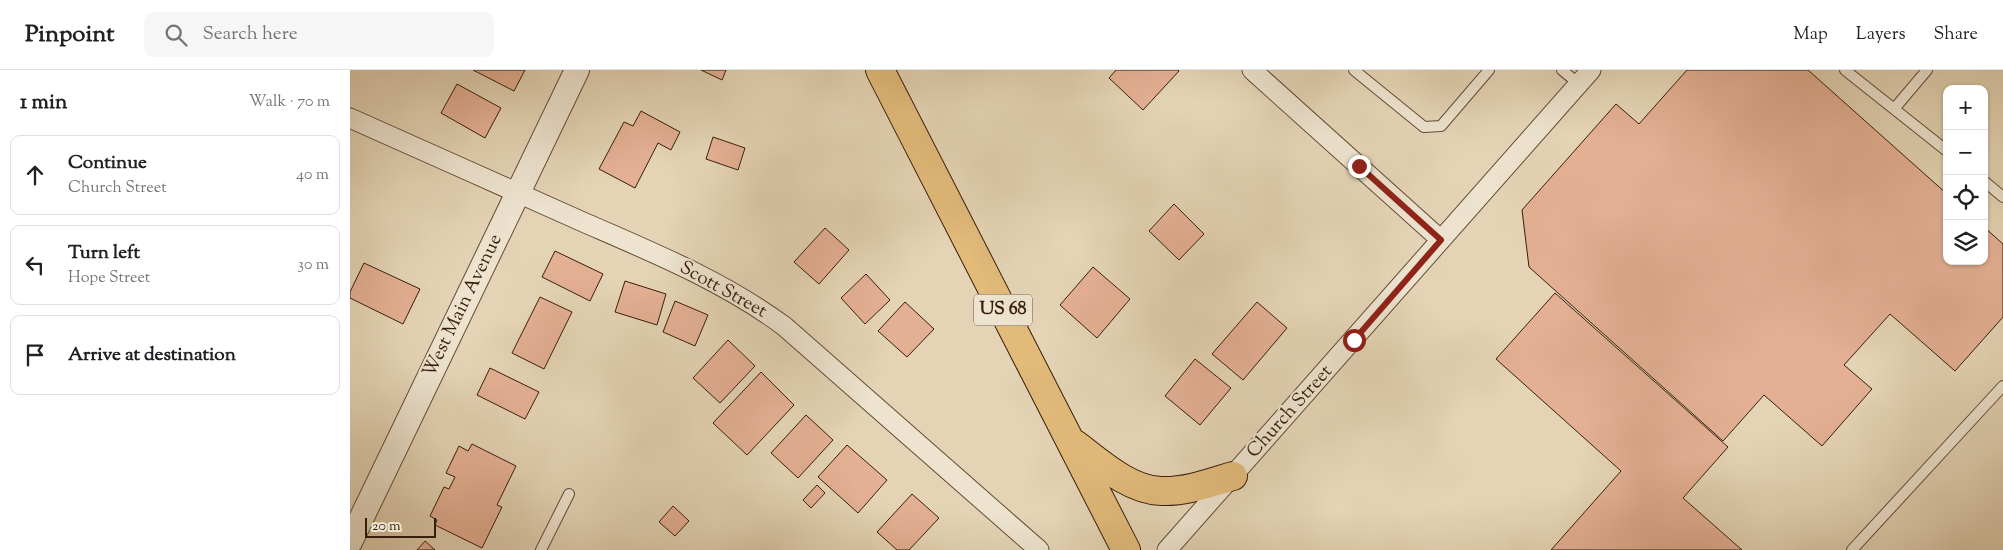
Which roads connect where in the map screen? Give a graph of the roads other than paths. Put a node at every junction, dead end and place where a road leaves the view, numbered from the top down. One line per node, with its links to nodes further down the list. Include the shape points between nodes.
1 (577, 70): 15 (street, West Main Avenue)
2 (880, 70): 19 (main road, US 68)
3 (1354, 70): 4 (lane, via 1424,127 1440,126)
4 (1489, 70)
5 (1562, 70): 10 (lane)
6 (1591, 70): 10 (street, Church Street)
7 (1845, 70): 11 (lane)
8 (1927, 70): 11 (lane)
9 (1257, 72): 17 (street)
10 (1579, 84): 17 (street, Church Street)
11 (1894, 109): 13 (lane)
12 (350, 118): 15 (street, Scott Street)
13 (1943, 148)
14 (1988, 185): 16 (lane)
15 (518, 193): 22 (street, West Main Avenue); 24 (street, Scott Street, via 657,254 761,309)
16 (2003, 196)
17 (1441, 240): 20 (street, Church Street)
18 (2003, 386): 27 (lane)
19 (1071, 441): 20 (main road, via 1121,476 1156,491 1183,489); 25 (main road, US 68)
20 (1233, 476): 26 (street, Church Street)
21 (569, 494): 23 (lane)
22 (350, 542)
23 (541, 550)
24 (1039, 550)
25 (1126, 550)
26 (1167, 550)
27 (1852, 550)

